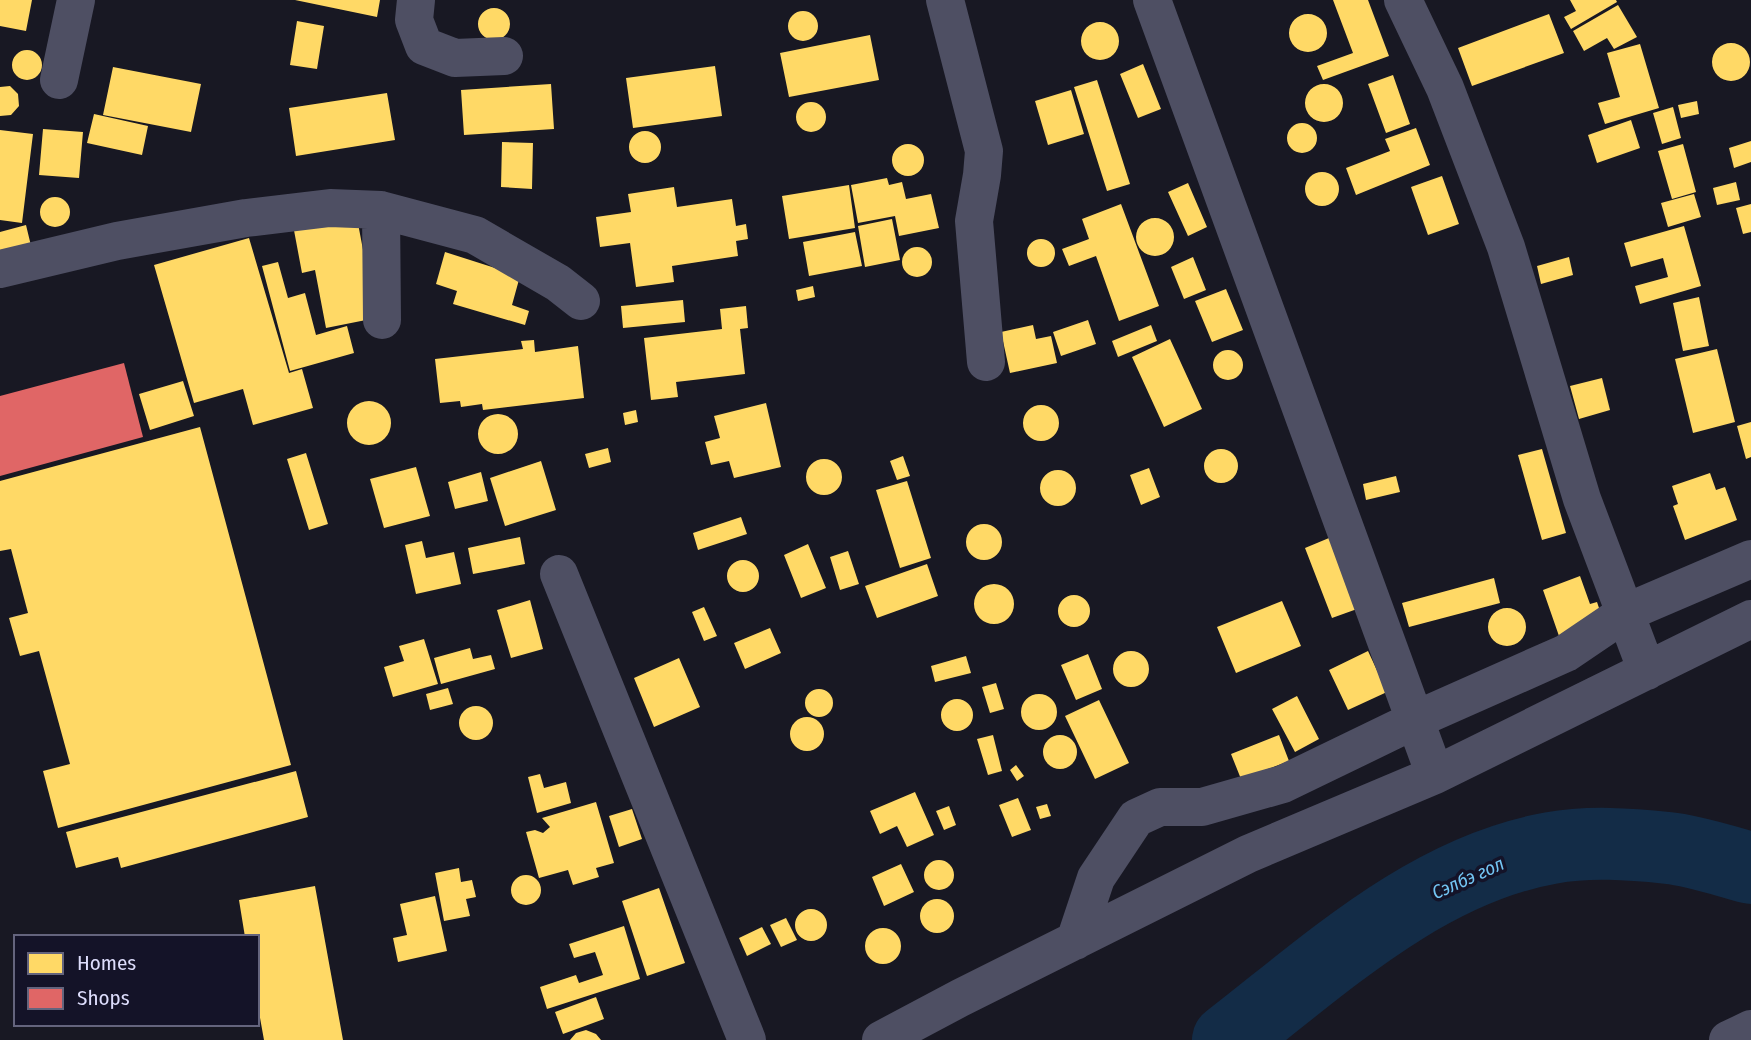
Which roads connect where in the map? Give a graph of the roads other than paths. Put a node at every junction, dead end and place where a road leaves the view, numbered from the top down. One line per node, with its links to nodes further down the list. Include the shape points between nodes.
1 (76, 0): 7 (street)
2 (416, 0): 6 (street, via 414,20 424,46 455,58)
3 (944, 0): 12 (street, via 984,151 974,221)
4 (1152, 0): 18 (street)
5 (1403, 0): 15 (street, via 1445,88 1506,247 1582,499)
6 (504, 56)
7 (59, 80)
8 (381, 210): 9 (street, via 330,208 246,218 117,241); 10 (street, via 474,235 558,283); 11 (street)
9 (0, 269)
10 (580, 301)
11 (382, 320)
12 (986, 362)
13 (1751, 559): 15 (street)
14 (559, 574): 22 (street)
15 (1625, 613): 17 (street); 18 (street, via 1566,653)
16 (1751, 619): 17 (street)
17 (1647, 671): 19 (street)
18 (1415, 720): 19 (street); 20 (street, via 1283,783 1202,807 1160,807 1136,818 1096,878)
19 (1435, 775): 20 (street, via 1248,854)
20 (1074, 941): 23 (street)
21 (1751, 1029): 24 (street)
22 (747, 1040)
23 (881, 1040)
24 (1728, 1040)

